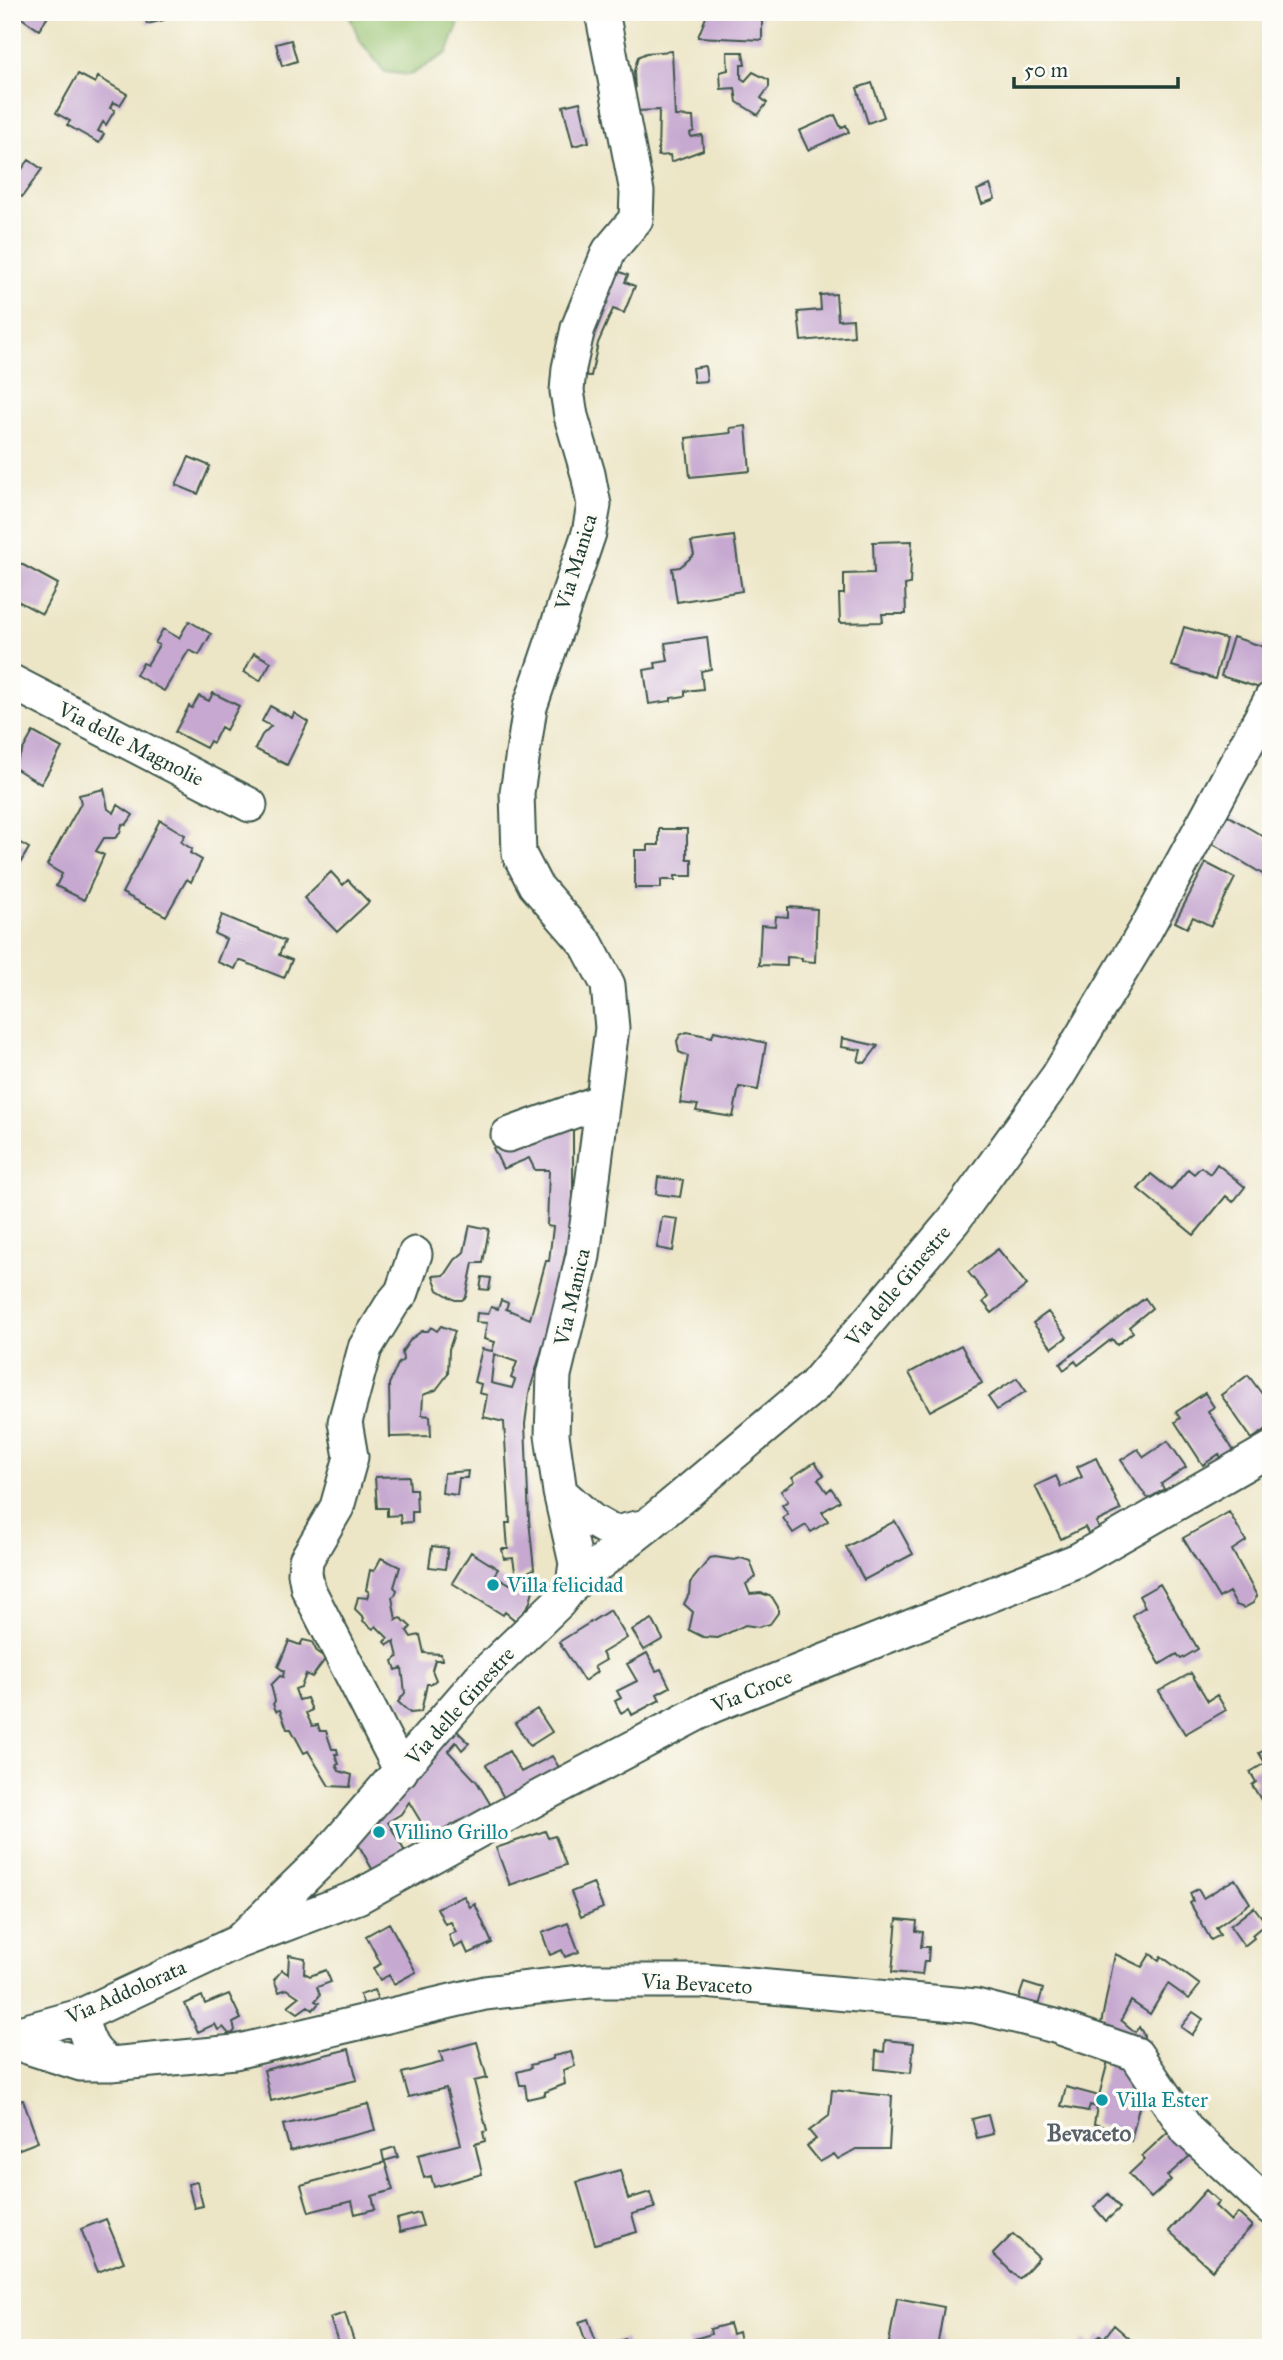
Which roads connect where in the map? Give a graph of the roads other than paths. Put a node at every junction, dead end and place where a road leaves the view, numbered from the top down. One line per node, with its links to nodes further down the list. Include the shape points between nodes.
1 (602, 12): 5 (street, Via Manica, via 636,192 636,219 609,251 578,328 569,368 571,416 594,505 589,533 530,707 516,793 519,854 536,885 587,945 608,985 612,1028)
2 (12, 682): 4 (street, Via delle Magnolie)
3 (1271, 699): 10 (street, Via delle Ginestre, via 1145,931 1064,1065 954,1220 814,1386)
4 (250, 805)
5 (602, 1101): 6 (street); 9 (street, Via Manica, via 583,1256 554,1375 552,1435)
6 (508, 1135)
7 (415, 1254): 12 (street, Via delle Ginestre, via 402,1292 365,1348 345,1422 351,1457 337,1507 306,1560 305,1573 308,1589)
8 (1271, 1449): 14 (street, Via Croce, via 1079,1560 712,1706)
9 (560, 1492): 10 (street, via 591,1520 614,1533); 11 (street, Via Manica, via 576,1563)
10 (647, 1526): 11 (street, Via delle Ginestre)
11 (573, 1584): 12 (street, Via delle Ginestre, via 480,1678)
12 (401, 1771): 13 (street, Via delle Ginestre)
13 (327, 1855): 14 (street, via 338,1882); 15 (street, Via delle Ginestre)
14 (358, 1897): 15 (street, Via Croce)
15 (238, 1942): 16 (street, Via Addolorata)
16 (80, 2016): 17 (street, Via Addolorata); 19 (street, via 97,2057)
17 (12, 2035)
18 (12, 2042): 19 (street, Via Bevaceto, via 81,2064)
19 (111, 2064): 20 (street, Via Bevaceto, via 235,2052 485,1993 589,1981 705,1981 976,2006 1136,2053 1188,2131)
20 (1271, 2208)

